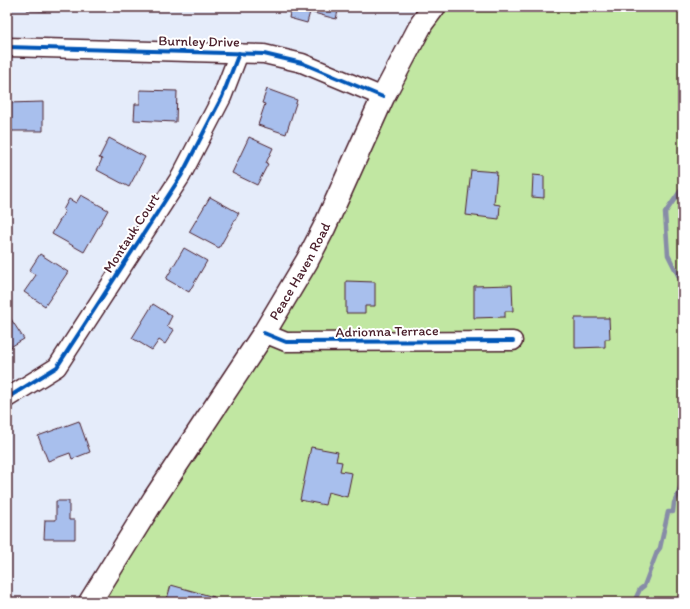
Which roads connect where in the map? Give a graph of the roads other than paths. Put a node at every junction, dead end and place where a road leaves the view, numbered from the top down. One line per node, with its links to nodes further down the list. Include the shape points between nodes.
1 (434, 7): 4 (main road, Peace Haven Road, via 422,23)
2 (7, 47): 3 (street, Burnley Drive)
3 (239, 53): 4 (street, Burnley Drive, via 264,54 302,63); 7 (street, Montauk Court, via 222,97 181,176 57,367)
4 (383, 97): 5 (main road, Peace Haven Road, via 324,228)
5 (264, 333): 6 (street, Adrionna Terrace, via 286,342); 8 (main road, Peace Haven Road, via 154,498)
6 (513, 341)
7 (7, 398)
8 (90, 602)

